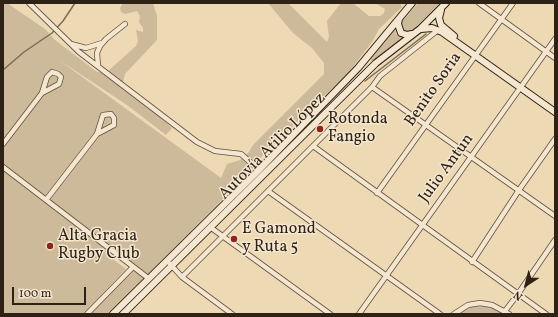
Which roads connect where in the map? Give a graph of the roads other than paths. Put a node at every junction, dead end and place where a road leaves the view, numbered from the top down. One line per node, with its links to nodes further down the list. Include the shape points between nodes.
1 (29, 3): 14 (street)
2 (412, 3): 7 (main road, Autovía Atilio López)
3 (446, 3): 6 (main road, Autovía Atilio López)
4 (479, 3): 8 (street)
5 (513, 3): 8 (street, Benito Soria)
6 (441, 8): 10 (main road, Autovía Atilio López); 17 (main road, via 441,25)
7 (400, 18): 12 (main road, via 398,24 401,33); 32 (main road, Autovía Atilio López, via 369,56)
8 (501, 19): 16 (street); 17 (street, Benito Soria)
9 (125, 24): 15 (street)
10 (420, 29): 11 (main road); 12 (main road, Autovía Atilio López)
11 (438, 30): 17 (main road); 21 (street, via 380,76)
12 (413, 34): 39 (main road, Autovía Atilio López, via 376,63)
13 (555, 39): 16 (street, Julio Antun)
14 (69, 43): 15 (street, via 86,48); 19 (street)
15 (102, 44): 19 (street, via 97,53)
16 (546, 52): 18 (street); 20 (street, Julio Antun)
17 (475, 54): 20 (main road); 25 (street, Benito Soria)
18 (555, 58)
19 (98, 66): 32 (street, via 197,142 215,151 241,154)
20 (522, 86): 23 (main road); 24 (main road); 30 (street, Julio Antun)
21 (372, 87): 25 (street); 29 (street)
22 (42, 92): 22 (street, via 59,84 58,74 49,74); 28 (street)
23 (555, 107)
24 (555, 112)
25 (426, 124): 30 (street); 35 (street, Benito Soria)
26 (97, 134): 26 (street, via 114,125 111,114 103,115); 36 (street)
27 (555, 139): 33 (street)
28 (3, 144)
29 (312, 146): 34 (street); 35 (street)
30 (472, 157): 33 (street); 38 (street, Julio Antun)
31 (3, 167): 36 (street)
32 (259, 170): 42 (main road, Autovía Atilio López)
33 (519, 190): 37 (street); 43 (street)
34 (268, 192): 40 (street); 46 (street)
35 (377, 193): 38 (street)
36 (46, 200): 45 (street)
37 (555, 216)
38 (422, 226): 43 (street); 46 (street, Julio Antun)
39 (210, 227): 40 (street); 44 (main road, Autovía Atilio López)
40 (223, 236): 47 (street); 55 (street)
41 (555, 240): 49 (street)
42 (167, 260): 44 (street); 48 (main road, Autovía Atilio López)
43 (472, 262): 49 (street)
44 (172, 265): 47 (street); 54 (main road, Autovía Atilio López)
45 (133, 267): 48 (street); 52 (street)
46 (386, 276): 56 (street, Julio Antun); 57 (street)
47 (182, 277): 51 (street)
48 (148, 278): 53 (main road, Autovía Atilio López)
49 (518, 294): 50 (street); 59 (street)
50 (507, 312): 58 (street, via 480,303 468,305)
51 (230, 313)
52 (87, 314)
53 (113, 314)
54 (123, 314)
55 (330, 314)
56 (359, 314)
57 (440, 314)
58 (454, 314)
59 (546, 314)

